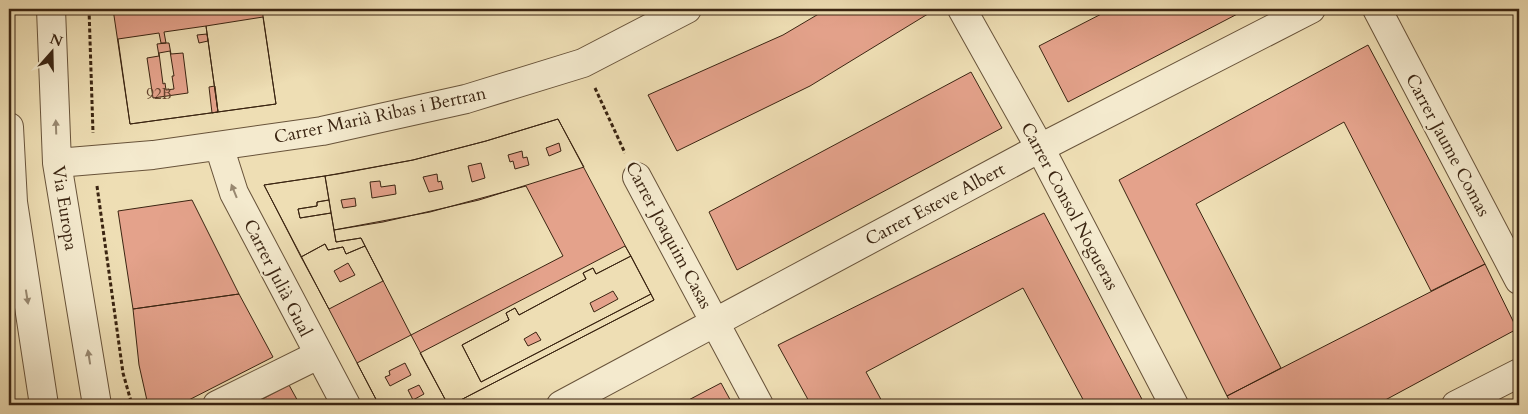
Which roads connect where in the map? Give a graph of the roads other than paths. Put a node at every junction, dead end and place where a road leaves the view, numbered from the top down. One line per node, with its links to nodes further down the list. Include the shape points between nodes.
1 (51, 9): 9 (street, Via Europa, one-way to 1)
2 (687, 9): 7 (street, Carrer Marià Ribas i Bertran, via 583,63 466,99 322,131)
3 (962, 9): 8 (street, Carrer Consol Nogueras)
4 (1311, 9): 8 (street, Carrer Esteve Albert)
5 (1377, 9): 12 (street, Carrer Jaume Comas)
6 (9, 127): 11 (street)
7 (219, 146): 9 (street, Carrer Marià Ribas i Bertran); 14 (street, Carrer Julià Gual, one-way to 7, via 234,194)
8 (1040, 148): 13 (street, Carrer Esteve Albert); 22 (street, Carrer Consol Nogueras)
9 (57, 163): 17 (street, Via Europa, one-way to 9)
10 (637, 176): 13 (street, Carrer Joaquim Casas)
11 (11, 202): 16 (street, one-way to 16)
12 (1519, 280)
13 (714, 322): 20 (street, Carrer Esteve Albert); 21 (street, Carrer Joaquim Casas)
14 (318, 355): 18 (street); 19 (street, Carrer Julià Gual)
15 (1519, 372): 23 (street)
16 (44, 405)
17 (97, 405)
18 (217, 405)
19 (346, 405)
20 (561, 405)
21 (759, 405)
22 (1174, 405)
23 (1456, 405)

